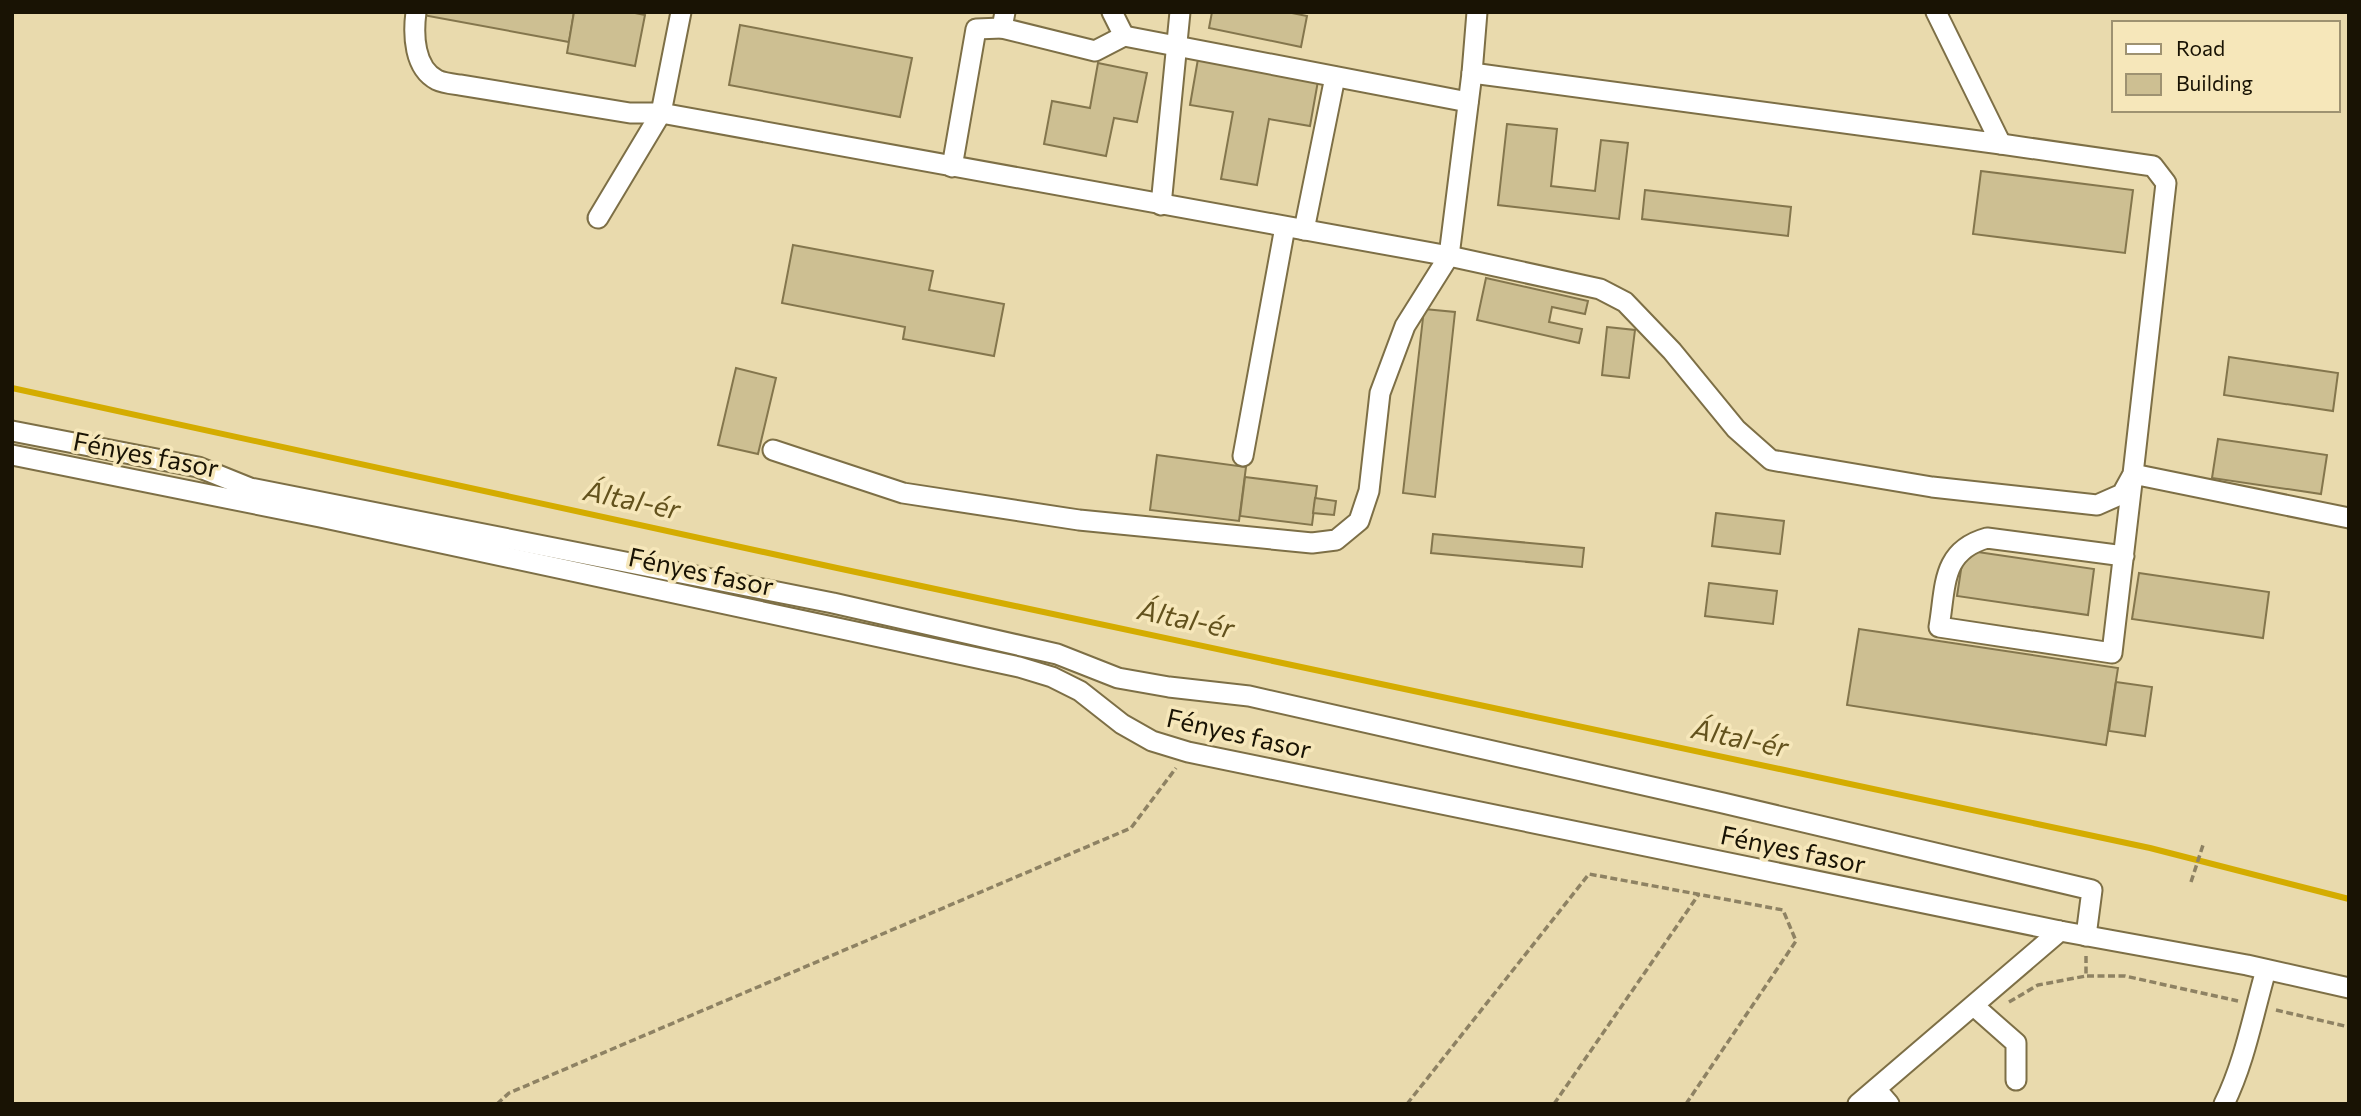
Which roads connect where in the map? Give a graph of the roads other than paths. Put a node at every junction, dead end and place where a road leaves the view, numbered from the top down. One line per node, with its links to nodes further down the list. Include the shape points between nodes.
1 (416, 12): 13 (street, via 420,60 438,80 630,113)
2 (681, 12): 13 (street)
3 (1112, 12): 8 (street)
4 (1180, 12): 9 (street)
5 (1477, 12): 10 (street)
6 (1936, 12): 14 (street)
7 (1003, 20): 8 (street, via 1095,51); 15 (street, via 975,29)
8 (1124, 36): 9 (street)
9 (1177, 46): 11 (street); 16 (street)
10 (1472, 73): 12 (street); 14 (street)
11 (1335, 77): 12 (street); 18 (street)
12 (1468, 102): 19 (street)
13 (662, 113): 15 (street); 17 (street)
14 (2001, 144): 24 (street, via 2153,166 2166,183)
15 (952, 167): 16 (street)
16 (1161, 205): 18 (street)
17 (598, 218)
18 (1294, 229): 19 (street); 23 (street)
19 (1448, 256): 21 (street, via 1405,326 1380,393 1369,492 1359,521 1336,540 1312,543 1079,520 902,493); 24 (street, via 1600,289 1625,302 1736,429 1771,460 1933,487 2097,505 2122,494)
20 (12, 431): 28 (street, via 198,467 250,488 833,603 1057,654 1118,678 1249,696 2092,890)
21 (774, 450)
22 (12, 455): 27 (street, Fényes fasor, via 1019,667 1080,691 1152,741 1188,752)
23 (1243, 456)
24 (2133, 474): 25 (street); 26 (street)
25 (2349, 518)
26 (2124, 556): 26 (street, via 1987,538 1970,543 1955,556 1948,572 1939,627 2112,653)
27 (2060, 931): 28 (street, Fényes fasor); 31 (street)
28 (2085, 936): 29 (street, Fényes fasor)
29 (2266, 970): 30 (street, Fényes fasor); 35 (street, via 2248,1044)
30 (2349, 988)
31 (1981, 1012): 32 (street, via 2016,1043); 33 (street)
32 (2016, 1080)
33 (1882, 1096): 34 (street)
34 (1858, 1104)
35 (2224, 1104)

